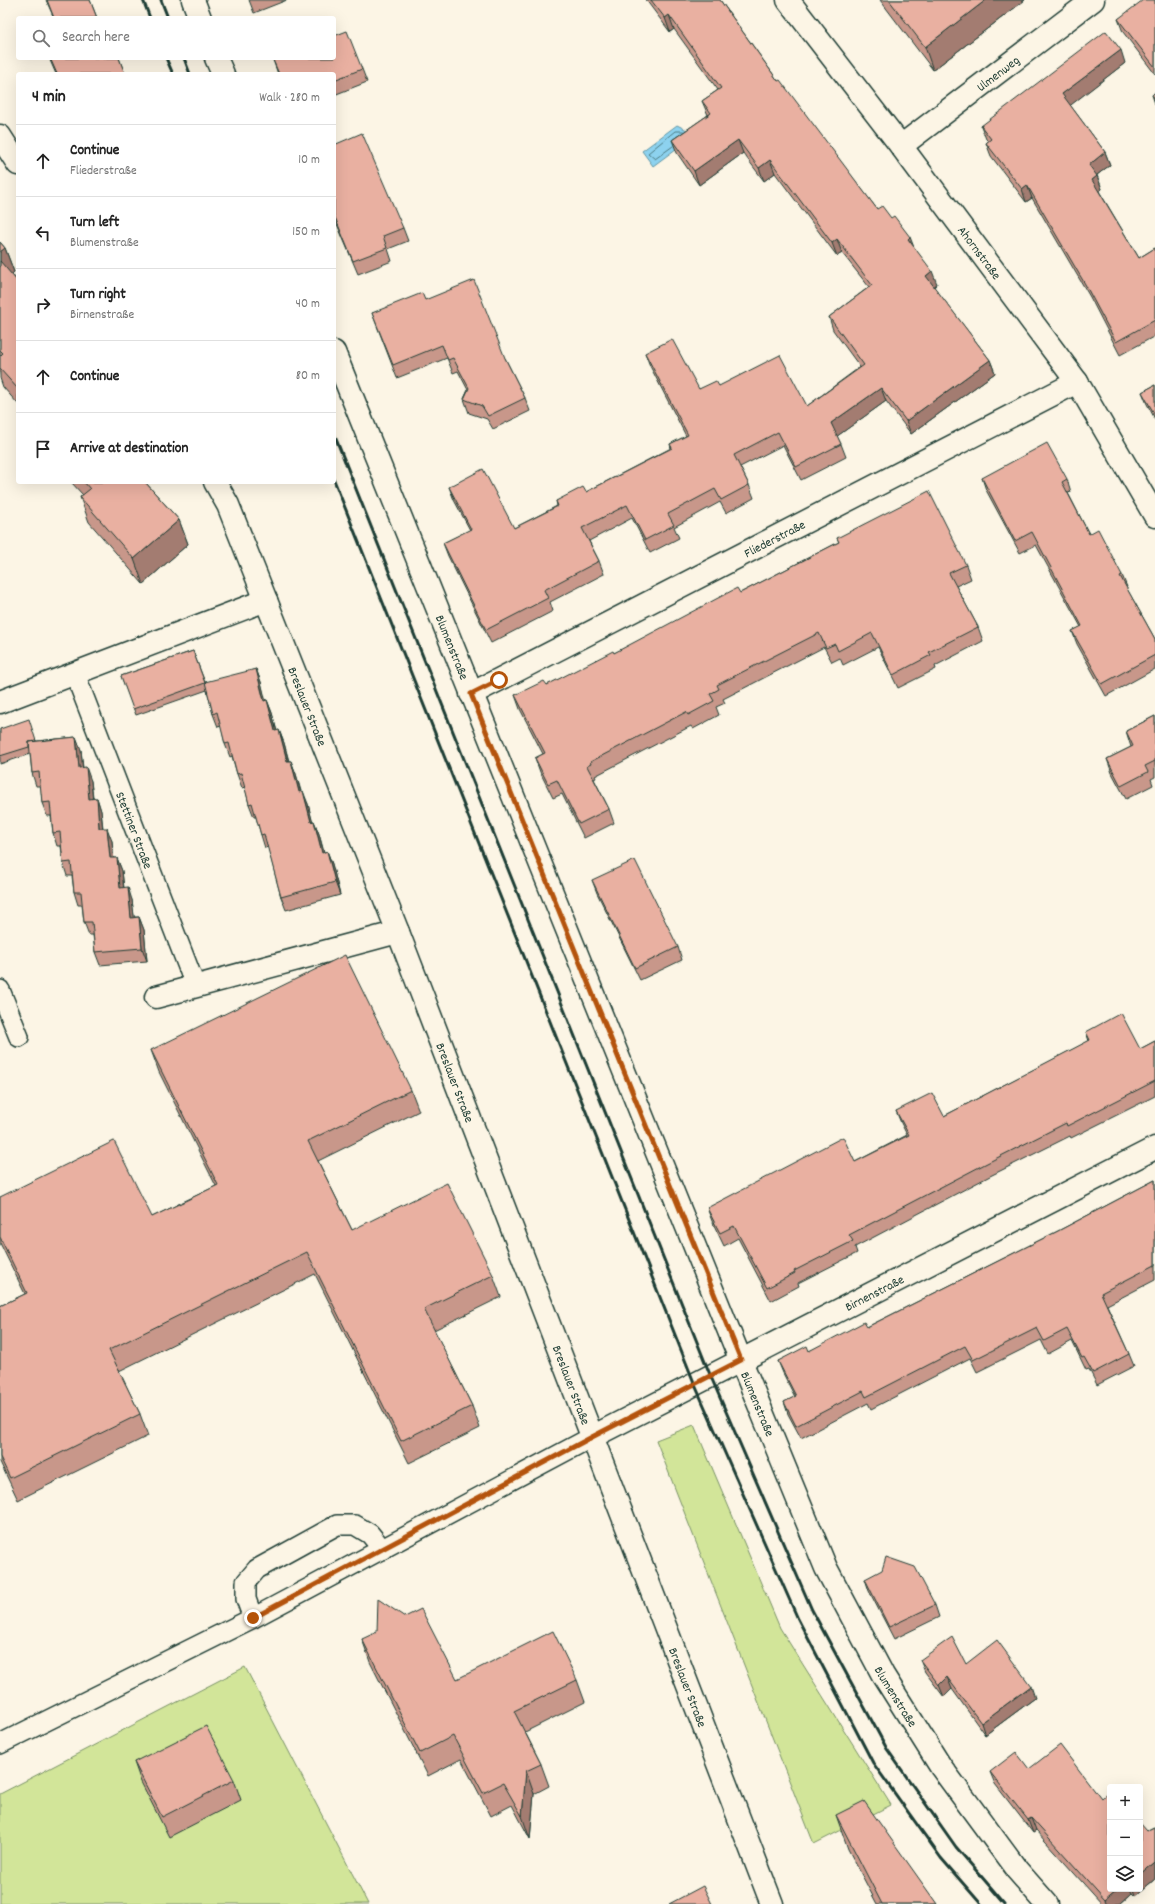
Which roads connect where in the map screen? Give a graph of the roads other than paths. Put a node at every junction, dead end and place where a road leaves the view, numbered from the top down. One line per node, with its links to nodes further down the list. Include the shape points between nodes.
1 (193, 0): 4 (street)
2 (788, 0): 8 (street, Ahornstraße)
3 (1093, 0): 8 (street, Ulmenweg)
4 (199, 16)
5 (217, 60): 6 (street)
6 (222, 72)
7 (0, 136): 9 (street)
8 (901, 146): 11 (street, Ahornstraße)
9 (16, 161)
10 (336, 357): 16 (street, Blumenstraße)
11 (1077, 382): 13 (street, Ahornstraße); 16 (street, Fliederstraße)
12 (216, 484): 14 (street, Breslauer Straße, via 228,505)
13 (1155, 516)
14 (266, 600): 15 (street); 18 (street, Breslauer Straße)
15 (75, 674): 17 (street); 19 (lane, Stettiner Straße)
16 (471, 694): 24 (street, Blumenstraße)
17 (0, 702)
18 (398, 932): 19 (street); 25 (street, Breslauer Straße)
19 (195, 985): 21 (street)
20 (0, 990): 22 (lane)
21 (156, 997)
22 (18, 1037)
23 (1155, 1148): 24 (street, Birnenstraße)
24 (741, 1360): 25 (street, Birnenstraße); 30 (street, Blumenstraße, via 826,1568 882,1676 940,1767 1017,1870)
25 (592, 1437): 26 (lane); 29 (street, Breslauer Straße)
26 (383, 1550): 27 (lane); 27 (lane, via 370,1534 355,1525 337,1525 257,1569 246,1582 246,1599)
27 (253, 1618): 28 (lane)
28 (0, 1744)
29 (772, 1904)
30 (1047, 1904)

